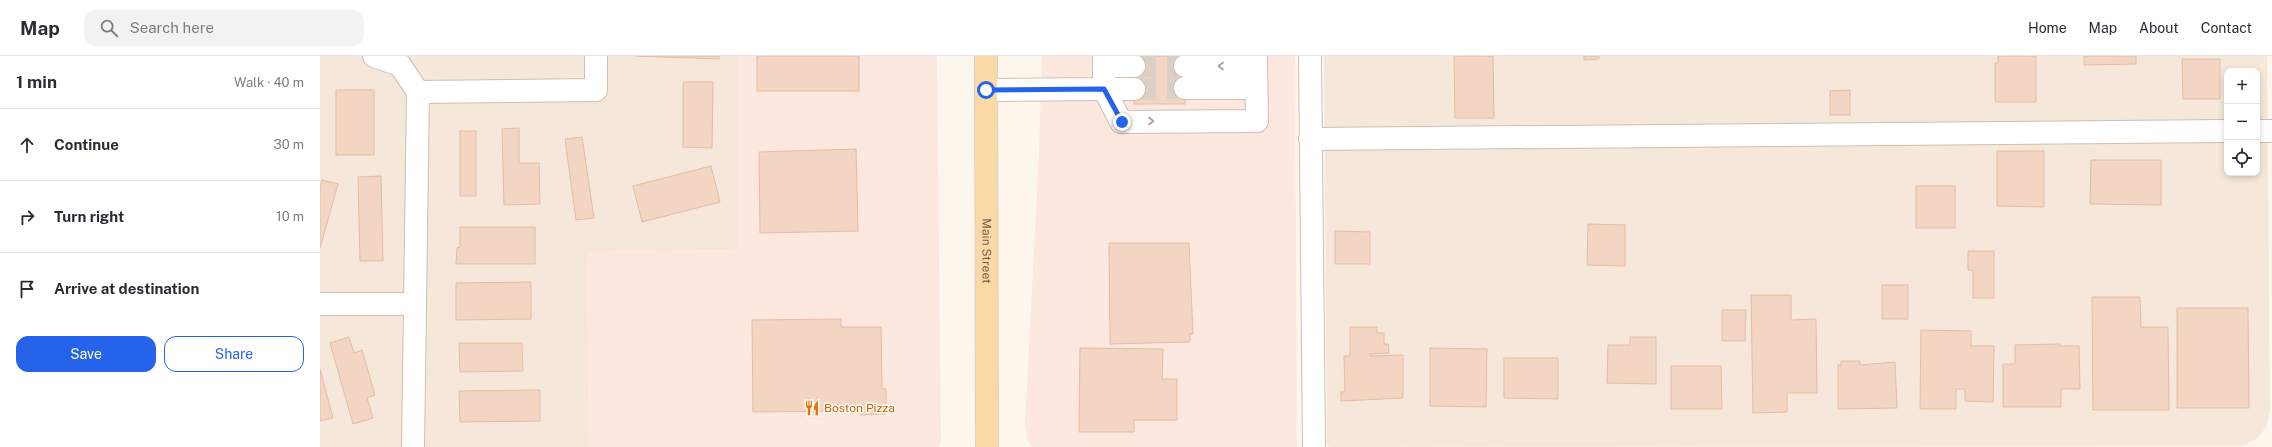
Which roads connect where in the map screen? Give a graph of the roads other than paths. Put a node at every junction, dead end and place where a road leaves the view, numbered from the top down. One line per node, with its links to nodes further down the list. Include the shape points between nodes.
1 (374, 56): 14 (lane, via 400,65)
2 (596, 56): 14 (lane, via 596,90)
3 (986, 56): 13 (main road, Main Street)
4 (1310, 56): 18 (lane)
5 (1104, 61): 7 (lane); 11 (lane)
6 (1256, 61): 8 (lane, one-way to 8); 10 (lane)
7 (1134, 66)
8 (1185, 66)
9 (1185, 88): 10 (lane)
10 (1256, 88): 11 (lane, one-way to 10, via 1122,122 1257,121)
11 (1104, 89): 12 (lane); 13 (lane)
12 (1134, 89)
13 (986, 90): 22 (main road, Main Street)
14 (418, 92): 20 (lane)
15 (2224, 131): 18 (lane)
16 (2260, 131): 17 (lane)
17 (2272, 131)
18 (1310, 139): 23 (lane)
19 (320, 304): 20 (lane)
20 (415, 304): 21 (lane)
21 (413, 447)
22 (987, 447)
23 (1314, 447)

